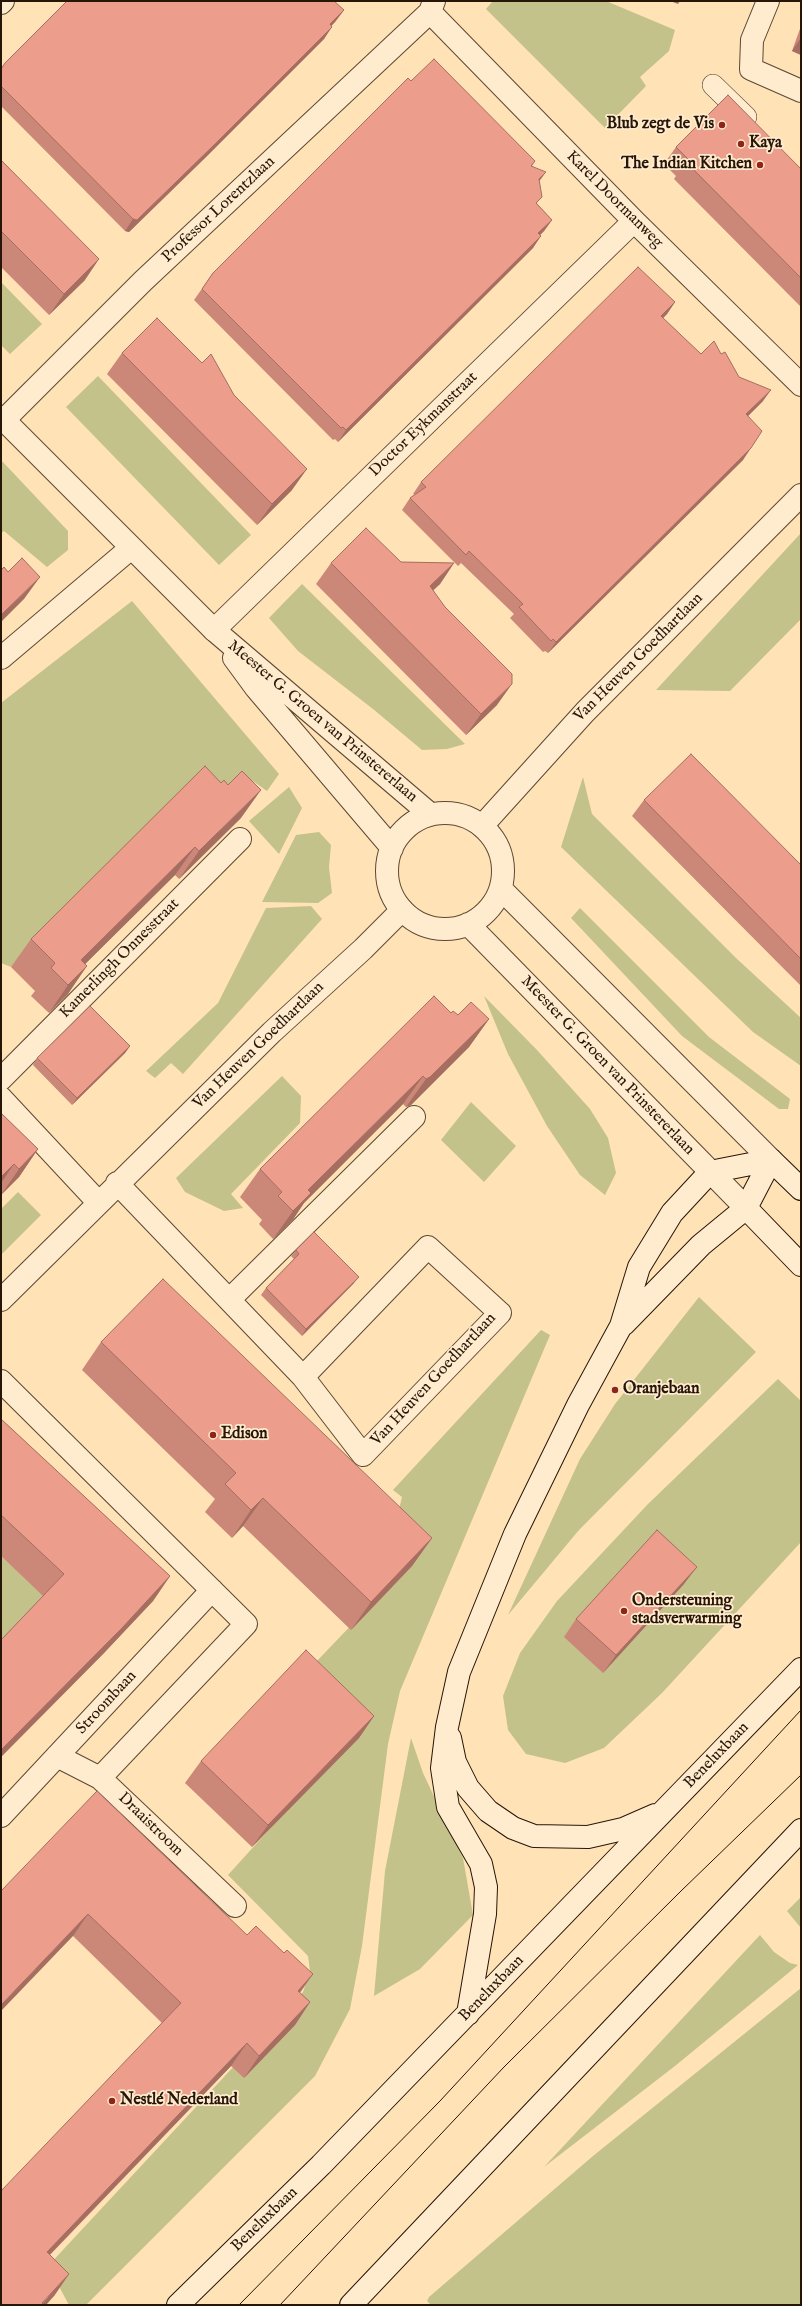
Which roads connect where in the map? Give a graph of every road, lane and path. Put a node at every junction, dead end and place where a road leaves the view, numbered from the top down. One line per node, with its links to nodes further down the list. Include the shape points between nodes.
1 (3, 1): 3 (street)
2 (768, 1): 6 (street, via 752,40 751,69)
3 (1, 3)
4 (432, 7): 8 (street, Karel Doormanweg); 10 (street, Professor Lorentzlaan, via 143,280)
5 (713, 85): 7 (street)
6 (801, 91)
7 (762, 132)
8 (634, 221): 9 (street, Karel Doormanweg); 13 (street, Doctor Eykmanstraat)
9 (801, 385)
10 (2, 419): 12 (street, Meester G. Groen van Prinstererlaan)
11 (801, 495): 16 (street, Van Heuven Goedhartlaan, via 585,712)
12 (131, 548): 13 (street, Meester G. Groen van Prinstererlaan); 14 (street)
13 (214, 630): 15 (street, Meester G. Groen van Prinstererlaan); 18 (street, Meester G. Groen van Prinstererlaan, via 256,688)
14 (1, 658)
15 (430, 814): 16 (street, via 450,812 471,818); 18 (street, via 407,827)
16 (482, 826): 19 (street, via 499,848 504,868)
17 (240, 839): 22 (street, Kamerlingh Onnesstraat)
18 (392, 848): 20 (street, via 388,861 389,887)
19 (501, 889): 21 (street, via 488,910); 25 (street)
20 (402, 910): 21 (street, via 416,921 433,927 451,929); 27 (street, Van Heuven Goedhartlaan, via 272,1032)
21 (468, 924): 26 (street, Meester G. Groen van Prinstererlaan)
22 (1, 1079)
23 (1, 1098): 29 (street)
24 (414, 1117): 32 (street)
25 (771, 1160): 26 (street); 28 (street); 30 (street)
26 (710, 1172): 30 (street, Meester G. Groen van Prinstererlaan); 34 (street, via 672,1213 639,1267)
27 (117, 1184): 29 (street, Van Heuven Goedhartlaan); 32 (street, Van Heuven Goedhartlaan)
28 (801, 1189)
29 (98, 1202): 33 (street, Van Heuven Goedhartlaan)
30 (746, 1208): 31 (street); 34 (street, via 701,1245)
31 (801, 1265)
32 (230, 1299): 35 (street, Van Heuven Goedhartlaan)
33 (1, 1300)
34 (622, 1326): 39 (street, via 578,1404 515,1534 458,1672)
35 (303, 1377): 35 (street, Van Heuven Goedhartlaan, via 428,1247 500,1314 363,1455)
36 (1, 1381): 37 (street)
37 (212, 1590): 40 (street, Stroombaan); 41 (street, via 246,1624)
38 (801, 1669): 42 (street, Beneluxbaan)
39 (447, 1727): 42 (street, via 455,1762 468,1788 488,1811 512,1828 534,1836 588,1838); 46 (street, via 442,1768 448,1807 481,1864 486,1887 484,1922)
40 (57, 1756): 41 (street, Draaistroom); 43 (street, Stroombaan)
41 (100, 1778): 45 (street, Draaistroom)
42 (664, 1812): 46 (street, Beneluxbaan)
43 (1, 1816)
44 (801, 1830): 48 (street)
45 (235, 1906)
46 (468, 2014): 47 (street, Beneluxbaan, via 321,2165)
47 (178, 2305)
48 (351, 2305)

